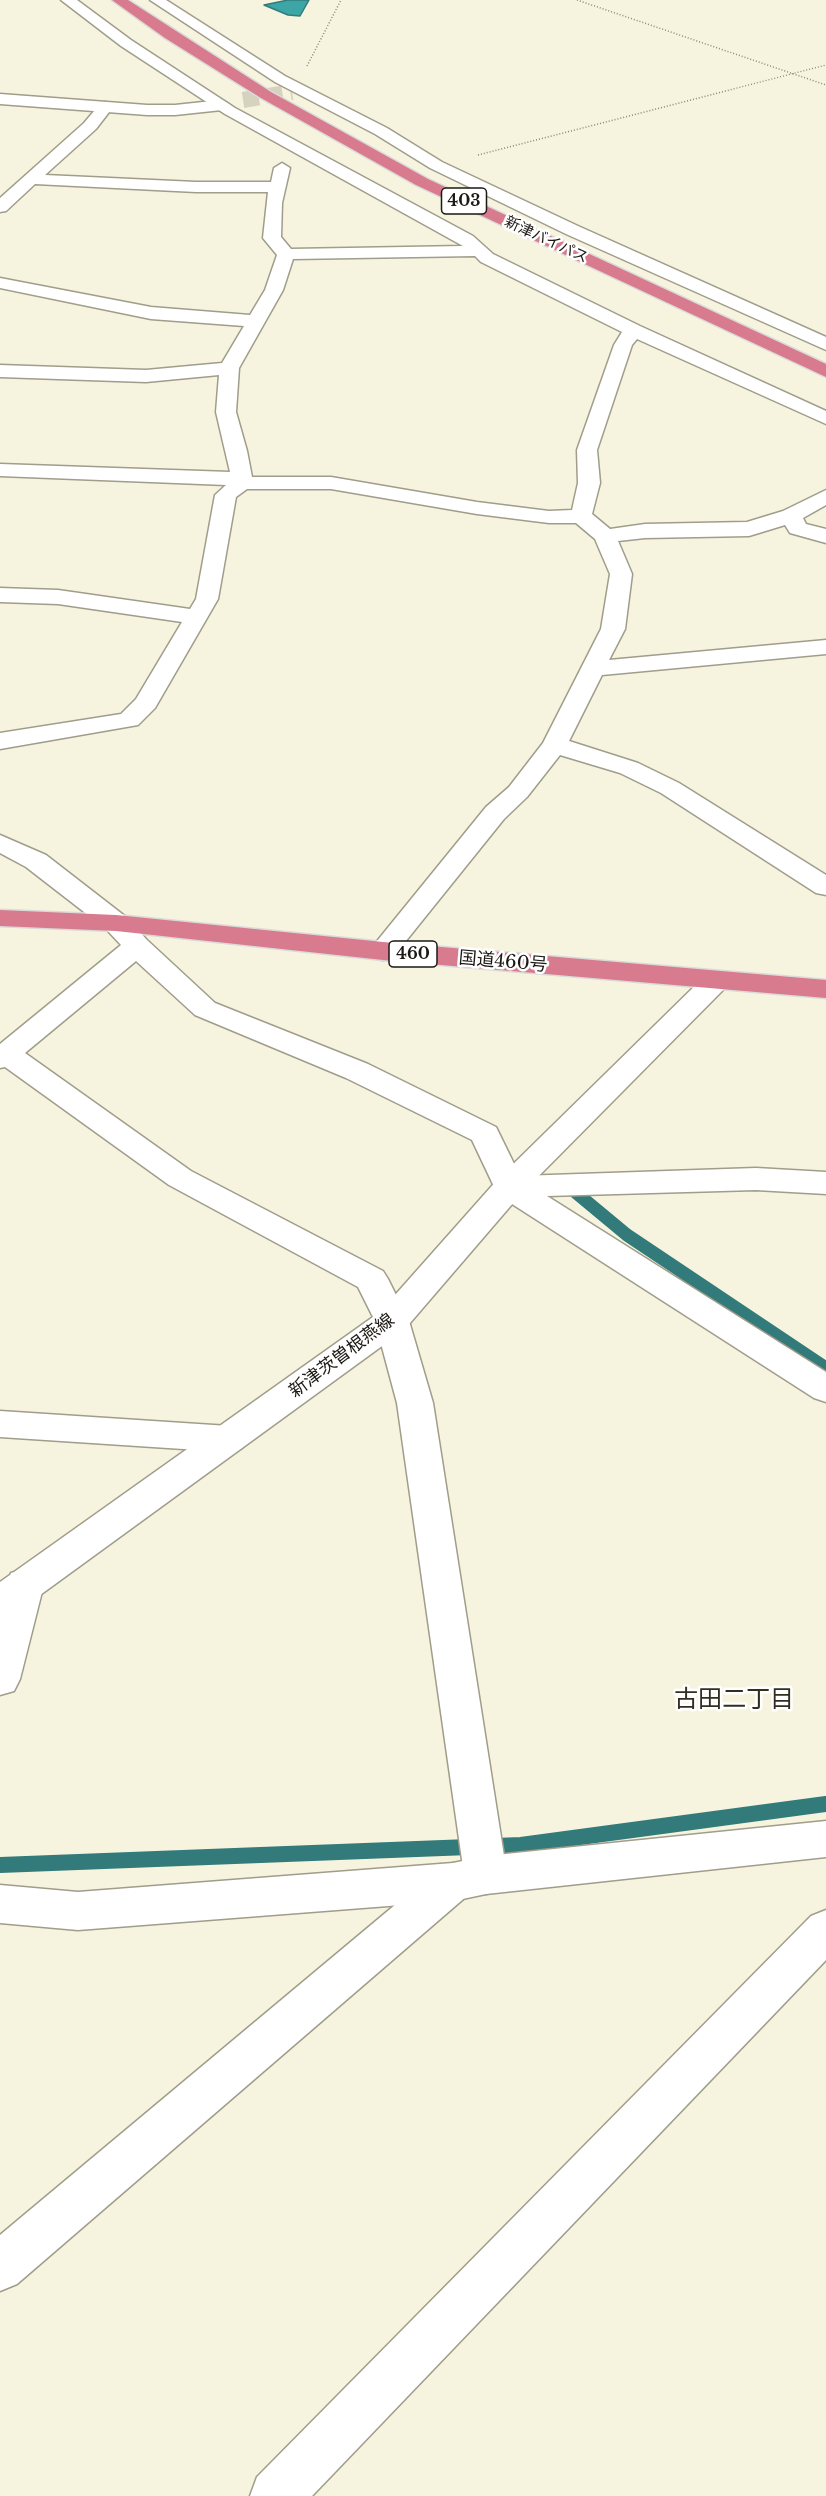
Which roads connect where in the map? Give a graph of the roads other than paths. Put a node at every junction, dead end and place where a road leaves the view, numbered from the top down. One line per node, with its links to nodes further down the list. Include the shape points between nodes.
1 (68, 0): 6 (street)
2 (119, 0): 20 (highway, 新津バイパス / 403, via 266,95 422,182)
3 (157, 0): 17 (street, via 298,91 381,131 436,165)
4 (0, 99): 7 (street)
5 (243, 100): 6 (street)
6 (222, 105): 7 (street, via 175,111); 8 (street)
7 (105, 107): 9 (street, via 90,126)
8 (283, 141): 10 (street, via 283,148 276,155 282,168); 12 (street, via 467,240)
9 (31, 178): 10 (street); 11 (street)
10 (278, 187): 13 (street, via 272,238)
11 (0, 207)
12 (477, 251): 13 (street); 16 (street)
13 (286, 254): 15 (street, via 274,290)
14 (0, 283): 15 (street, via 151,313)
15 (256, 321): 18 (street)
16 (633, 330): 21 (street); 25 (street, via 623,345 587,450 589,483)
17 (826, 344)
18 (229, 368): 19 (street, via 146,376); 23 (street, via 226,412)
19 (0, 371)
20 (826, 371)
21 (826, 418)
22 (0, 470): 23 (street, via 225,477)
23 (242, 483): 25 (street, via 331,483 477,508 549,517); 30 (street, via 226,495 207,599)
24 (826, 496): 26 (street)
25 (580, 516): 27 (street)
26 (791, 516): 27 (street, via 749,529 645,531); 28 (street, via 798,528)
27 (605, 536): 32 (street, via 621,574 613,628)
28 (826, 536)
29 (0, 594): 30 (street, via 58,597)
30 (196, 617): 33 (street, via 146,703 129,720)
31 (826, 647): 32 (street)
32 (593, 669): 34 (street)
33 (0, 741)
34 (555, 745): 36 (street, via 629,768 670,788); 40 (street)
35 (0, 843): 38 (street, via 36,861)
36 (826, 886)
37 (0, 918): 38 (highway, 国道460号 / 460)
38 (116, 922): 39 (street); 40 (highway, 国道460号 / 460)
39 (137, 946): 43 (street); 45 (street, via 205,1009 357,1071 485,1134)
40 (383, 951): 41 (highway, 国道460号 / 460)
41 (716, 981): 42 (highway, 国道460号 / 460); 45 (street, 新津茨曽根燕線)
42 (826, 989)
43 (2, 1055): 46 (street, via 180,1178 371,1279)
44 (826, 1183): 45 (street, via 756,1179)
45 (509, 1186): 46 (street, 新津茨曽根燕線); 47 (street)
46 (392, 1321): 49 (street, 新津茨曽根燕線); 53 (street, via 416,1403)
47 (826, 1389)
48 (0, 1424): 49 (street)
49 (229, 1439): 50 (street, 新津茨曽根燕線)
50 (13, 1594): 51 (street)
51 (0, 1679)
52 (826, 1839): 53 (street)
53 (470, 1879): 54 (street, via 78,1911); 56 (street)
54 (0, 1904)
55 (826, 1930): 57 (street)
56 (0, 2267)
57 (276, 2496)

